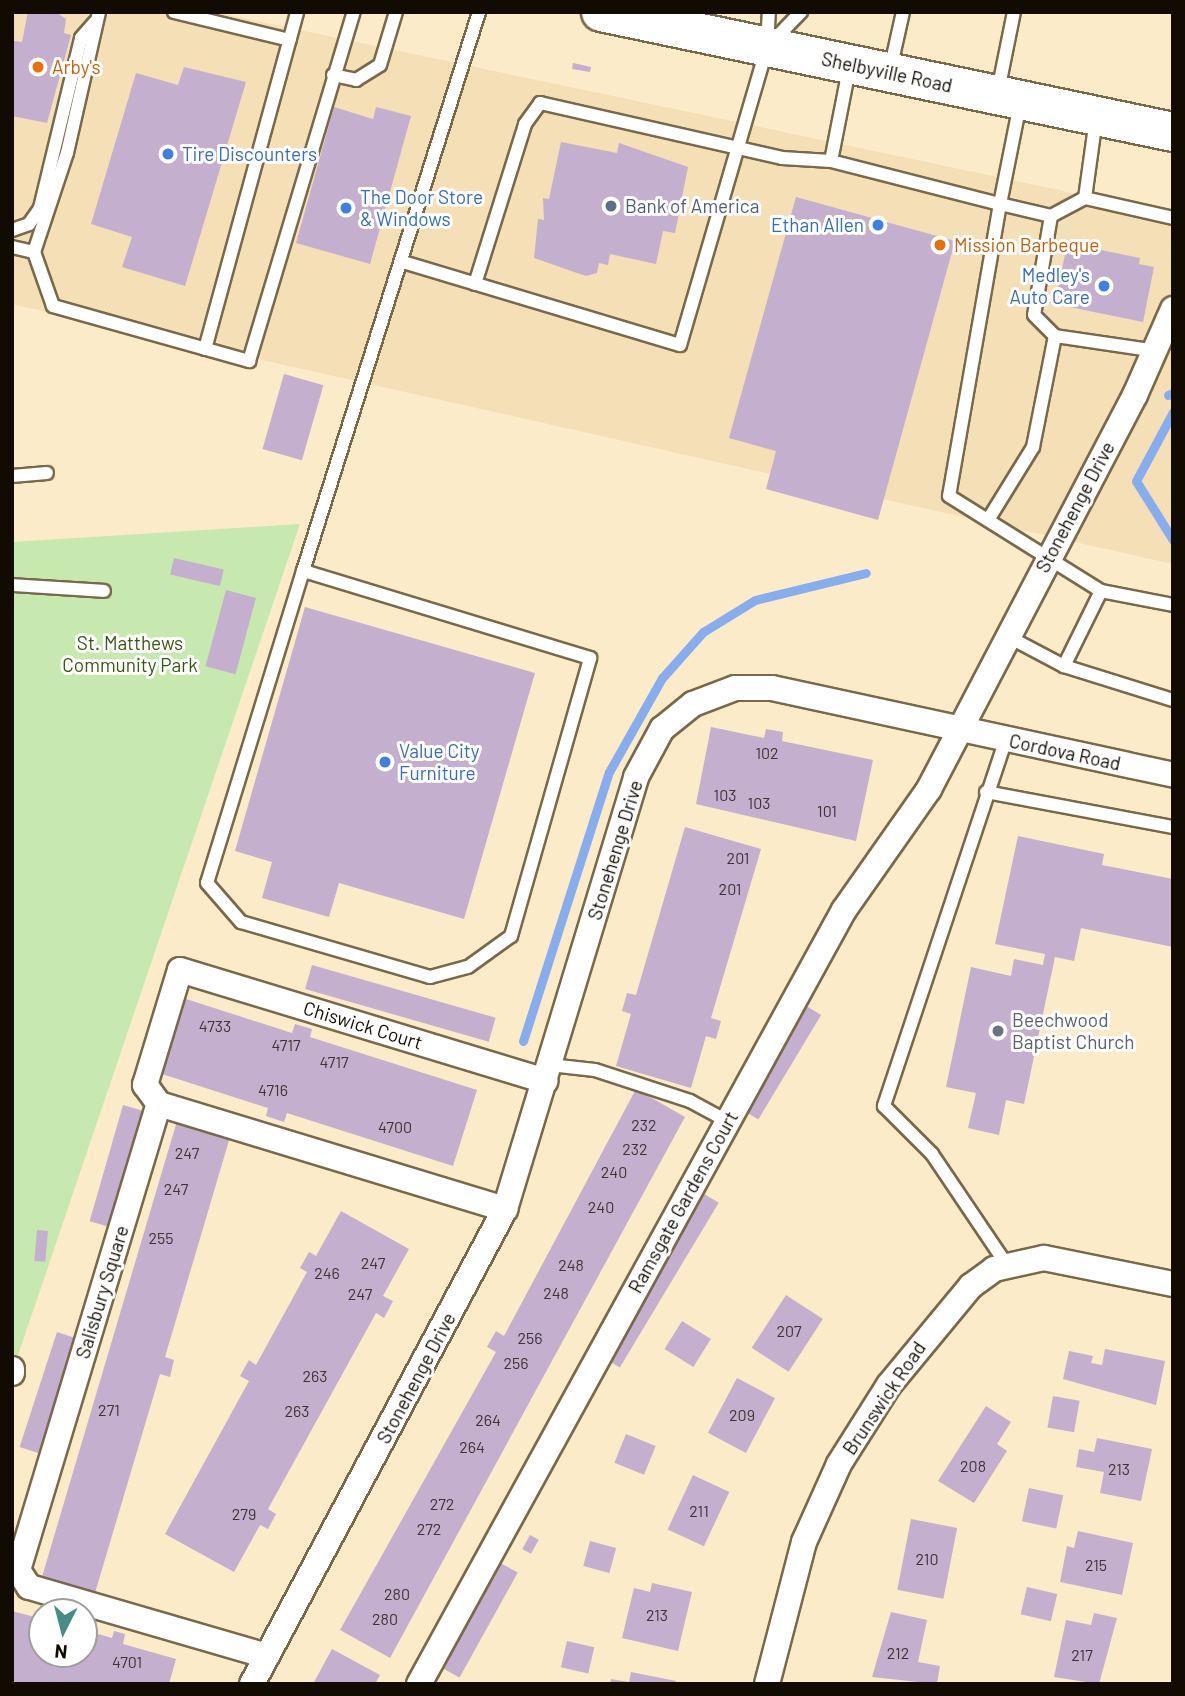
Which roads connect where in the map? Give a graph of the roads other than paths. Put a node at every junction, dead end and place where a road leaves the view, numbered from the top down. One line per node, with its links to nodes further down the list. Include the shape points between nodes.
1 (174, 12): 12 (lane)
2 (298, 12): 12 (lane)
3 (354, 12): 15 (lane)
4 (396, 12): 15 (lane, via 380,65 356,80)
5 (479, 12): 28 (lane)
6 (601, 12): 11 (main road, Shelbyville Road)
7 (801, 12): 11 (lane)
8 (903, 12): 14 (lane)
9 (1014, 12): 16 (lane)
10 (99, 16): 25 (lane, via 81,38 40,208 29,224); 27 (lane, via 67,153)
11 (768, 30): 13 (main road, Shelbyville Road); 19 (lane)
12 (290, 40): 32 (lane)
13 (850, 64): 14 (main road, Shelbyville Road); 20 (lane)
14 (889, 72): 16 (main road, Shelbyville Road)
15 (333, 75): 32 (lane, via 249,361)
16 (1009, 98): 17 (main road, Shelbyville Road); 22 (lane)
17 (1096, 116): 18 (main road, Shelbyville Road); 21 (lane)
18 (1173, 132)
19 (739, 144): 20 (lane, via 782,158); 29 (lane, via 540,103 525,124); 29 (lane, via 680,345)
20 (831, 161): 22 (lane)
21 (1085, 198): 23 (lane); 24 (lane)
22 (1000, 204): 23 (lane); 36 (lane, via 949,467 949,496)
23 (1051, 216): 31 (lane, via 1034,315)
24 (1173, 218)
25 (12, 230)
26 (12, 247): 27 (lane)
27 (34, 252): 32 (lane, via 53,306)
28 (403, 262): 29 (lane); 38 (lane)
29 (475, 284)
30 (1173, 309): 33 (street, Stonehenge Drive)
31 (1055, 336): 33 (lane); 36 (lane, via 1033,447)
32 (205, 349)
33 (1156, 351): 37 (street, Stonehenge Drive)
34 (47, 473): 35 (lane)
35 (12, 476)
36 (988, 520): 37 (lane)
37 (1046, 562): 41 (lane); 43 (street, Stonehenge Drive)
38 (303, 571): 38 (lane, via 590,658 511,936 468,967 430,977 241,922 207,883)
39 (12, 585): 40 (lane)
40 (104, 591)
41 (1101, 591): 42 (lane); 44 (lane)
42 (1173, 605)
43 (1007, 636): 44 (lane); 46 (street, Stonehenge Drive)
44 (1064, 666): 45 (lane)
45 (1173, 700)
46 (957, 729): 47 (street, Cordova Road); 51 (street, Stonehenge Drive, via 772,688 735,688 679,714 662,729 636,777); 53 (street, Ramsgate Gardens Court, via 929,789 844,910)
47 (1006, 739): 48 (street, Cordova Road); 49 (lane)
48 (1173, 775)
49 (986, 792): 50 (lane); 55 (lane, via 884,1106 932,1154)
50 (1173, 827)
51 (548, 1073): 52 (street, Chiswick Court, via 180,970 145,1085); 53 (lane, via 595,1070 690,1101); 54 (street, Stonehenge Drive)
52 (159, 1104): 54 (street); 57 (street, Salisbury Square, via 18,1570 29,1587)
53 (727, 1121): 59 (street, Ramsgate Gardens Court)
54 (505, 1209): 57 (street, Stonehenge Drive)
55 (1007, 1265): 56 (street, Brunswick Road, via 1044,1258); 60 (street, Brunswick Road, via 971,1286 921,1342 839,1464 804,1542)
56 (1173, 1284)
57 (267, 1656): 58 (street, Stonehenge Drive)
58 (252, 1684)
59 (419, 1684)
60 (767, 1684)

